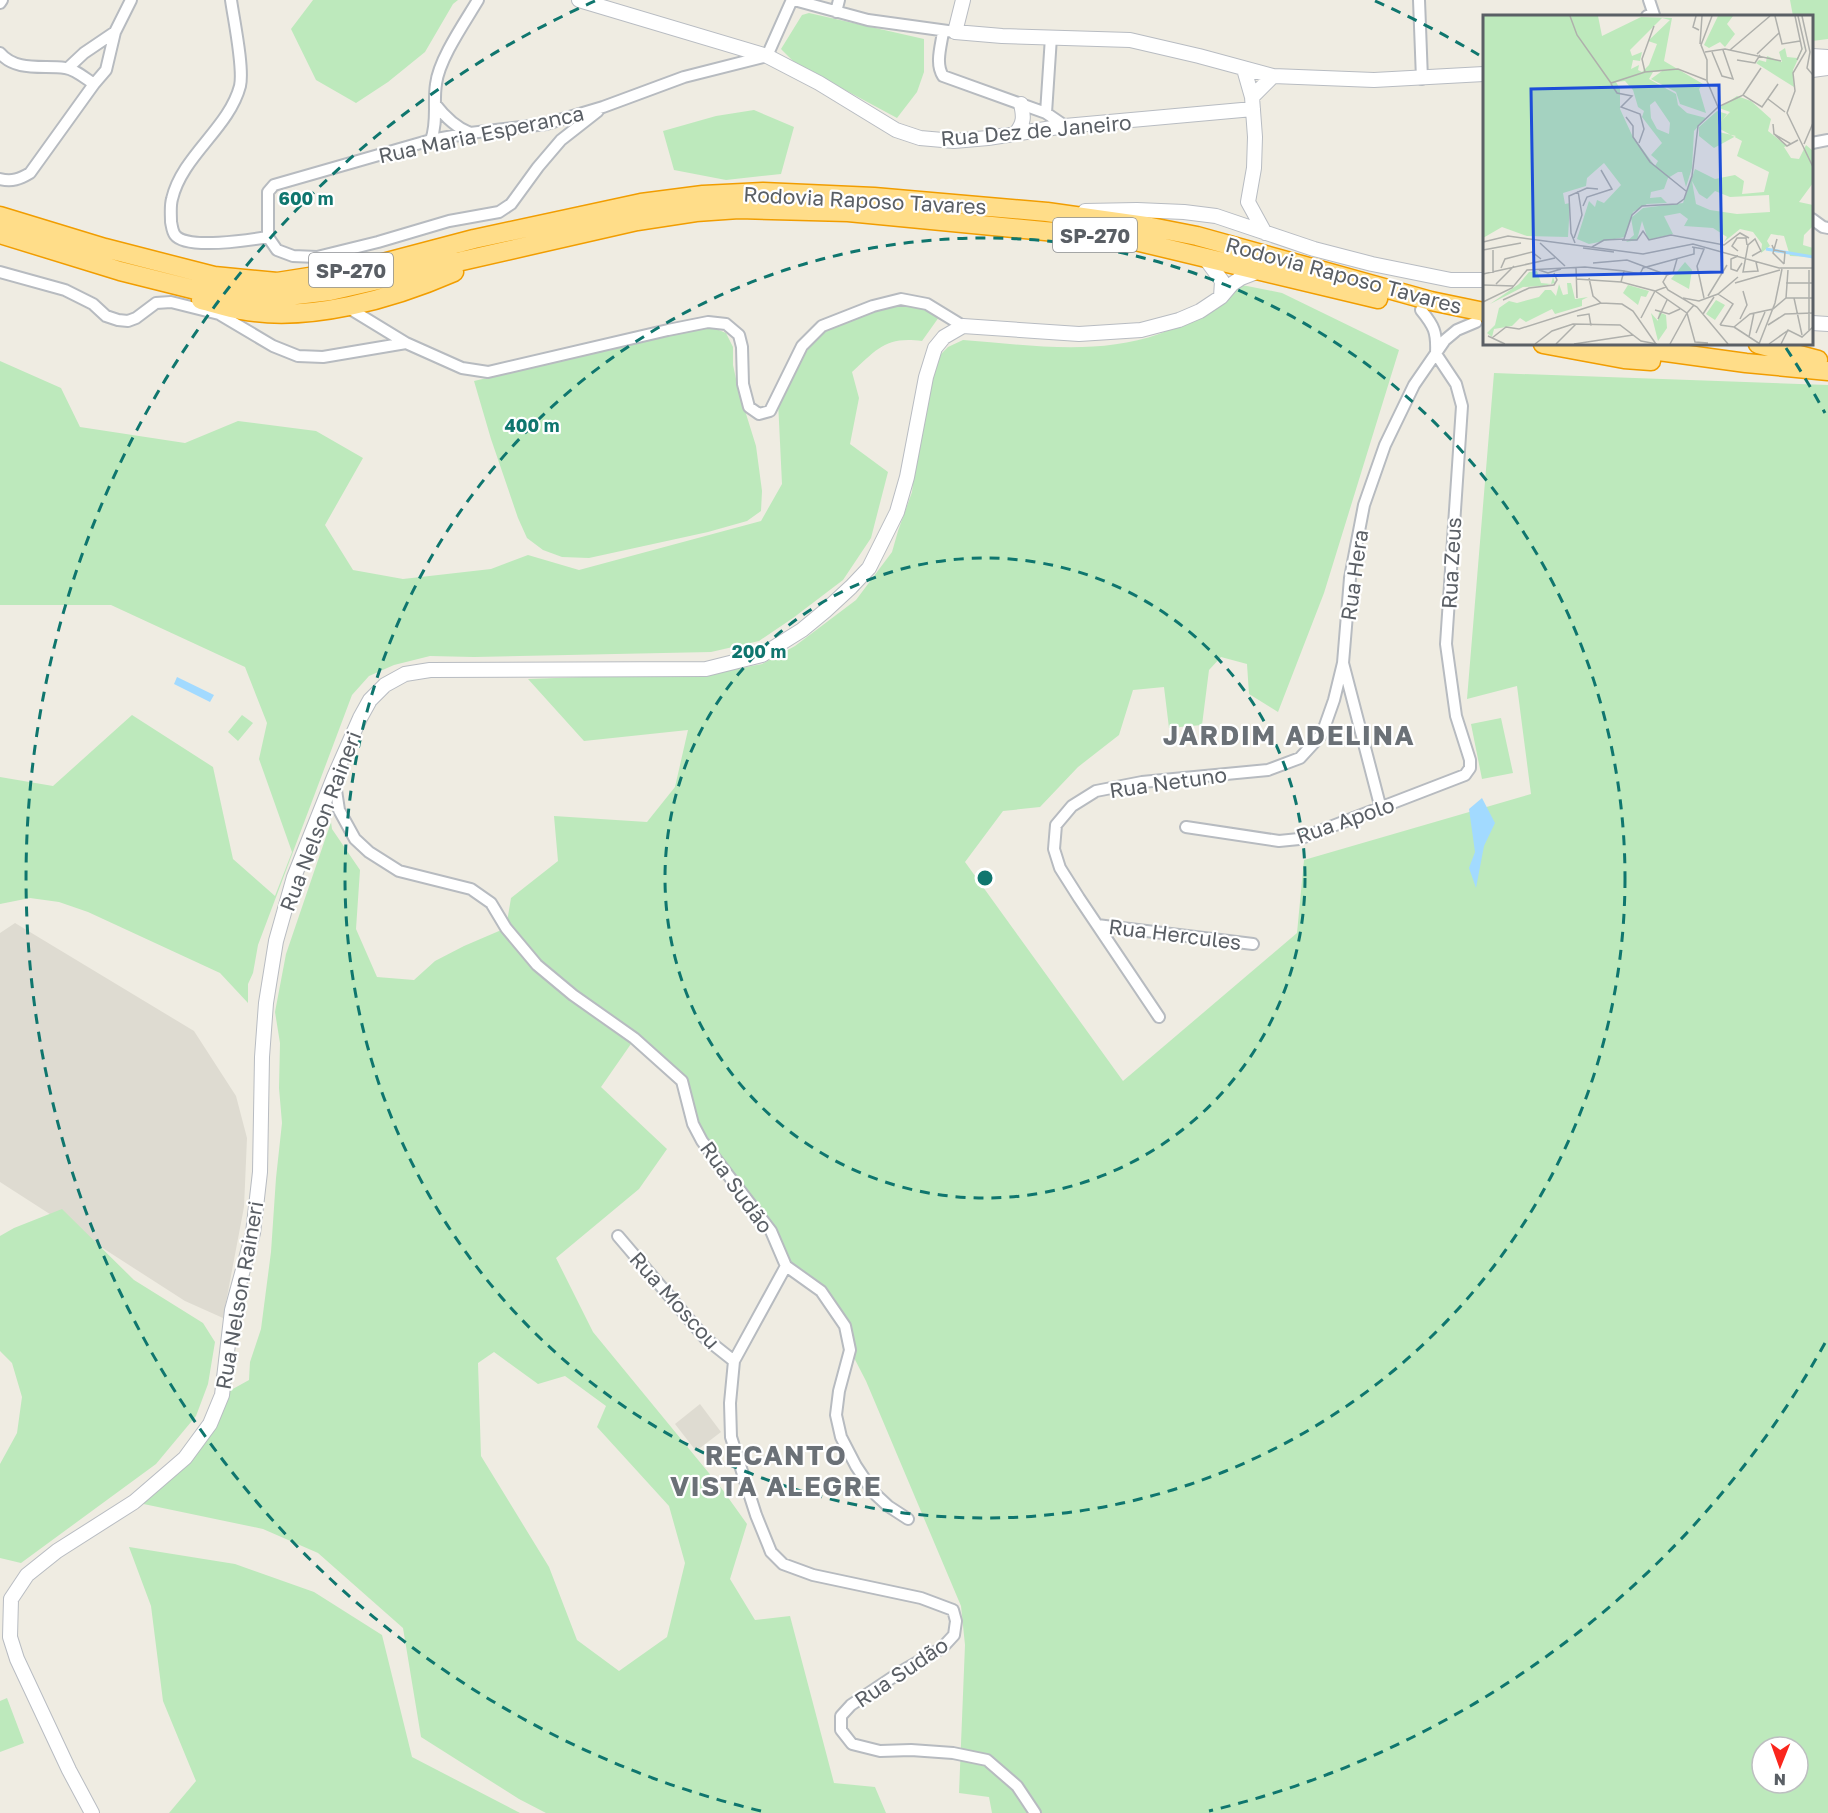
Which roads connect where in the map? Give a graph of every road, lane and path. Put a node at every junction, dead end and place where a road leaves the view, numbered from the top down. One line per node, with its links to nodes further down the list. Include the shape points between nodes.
1 (131, 0): 12 (street)
2 (231, 0): 47 (street, via 240,85 232,105 178,180 171,201 172,228 180,240 201,243)
3 (478, 0): 28 (street, via 448,50 436,83)
4 (579, 0): 16 (main road, Rua Dez de Janeiro)
5 (794, 0): 10 (street); 16 (street)
6 (839, 0): 10 (street)
7 (963, 0): 13 (main road)
8 (1419, 0): 25 (street)
9 (1649, 0): 11 (street)
10 (836, 12): 13 (street)
11 (1654, 15)
12 (115, 32): 19 (street); 26 (street, via 106,70)
13 (949, 32): 14 (main road); 29 (street, via 938,64 943,76)
14 (1051, 37): 21 (main road, via 1130,40); 31 (street)
15 (0, 53): 19 (street, via 19,65)
16 (767, 56): 30 (street, via 684,77); 34 (main road, Rua Dez de Janeiro, via 896,130 920,138 954,141)
17 (1813, 56): 18 (main road)
18 (1828, 57)
19 (68, 68): 26 (street)
20 (1828, 68): 22 (main road)
21 (1244, 69): 24 (main road); 27 (main road)
22 (1813, 69)
23 (1483, 74): 25 (main road)
24 (1273, 76): 25 (main road); 27 (main road)
25 (1422, 79)
26 (94, 84): 38 (street, via 30,173 18,180)
27 (1253, 103): 32 (main road, Rua Dez de Janeiro); 39 (main road, via 1254,168)
28 (435, 104): 33 (street, via 459,129); 35 (street)
29 (1021, 104): 31 (street); 34 (main road, via 1024,116)
30 (603, 107): 33 (street, Rua Maria Esperanca, via 546,124); 47 (street, via 561,140 511,204 499,212 449,221 317,258 277,250)
31 (1046, 113): 32 (street)
32 (1065, 126): 34 (main road, Rua Dez de Janeiro)
33 (470, 133): 35 (street, Rua Maria Esperanca)
34 (1016, 133)
35 (431, 140): 47 (street, Rua Maria Esperanca, via 274,185 268,192)
36 (1828, 140): 37 (street)
37 (1813, 143)
38 (0, 179)
39 (1248, 202): 42 (main road); 45 (main road)
40 (1047, 212): 41 (highway, Rodovia Raposo Tavares / SP-270, via 814,194 703,195 641,203 360,268 277,282 214,276); 42 (main road, via 1137,210); 59 (highway, Rodovia Raposo Tavares / SP-270, via 1197,237 1431,301)
41 (0, 216)
42 (1227, 219): 45 (main road)
43 (1813, 220): 44 (street)
44 (1828, 228)
45 (1265, 233): 55 (main road, via 1372,264 1451,280)
46 (0, 234): 49 (highway, Rodovia Raposo Tavares / SP-270)
47 (268, 237)
48 (0, 239): 49 (highway)
49 (49, 250): 52 (highway, Rodovia Raposo Tavares / SP-270)
50 (503, 251): 51 (highway, Rodovia Raposo Tavares / SP-270, via 637,221 739,209 848,212 1046,230 1127,239); 52 (highway, Rodovia Raposo Tavares / SP-270, via 364,284 288,296 200,291); 57 (highway, via 395,295)
51 (1205, 258): 54 (highway, Rodovia Raposo Tavares / SP-270); 56 (main road, via 1222,281)
52 (120, 271): 57 (highway, via 146,285 242,311 280,313)
53 (0, 272): 63 (street, via 64,290 118,320 128,321 156,303 171,302 219,314 298,356 322,357)
54 (1259, 272): 56 (main road, via 1241,278); 58 (highway, Rodovia Raposo Tavares / SP-270)
55 (1483, 280)
56 (1221, 297): 62 (main road, via 1179,320 1141,330 1079,334)
57 (346, 306): 63 (street)
58 (1421, 310): 59 (highway, Rodovia Raposo Tavares / SP-270); 68 (street, via 1433,324)
59 (1482, 321): 68 (street, Rua Hera, via 1457,330)
60 (1813, 323): 61 (main road)
61 (1828, 324)
62 (963, 326): 63 (street, via 927,304 901,299 822,326 802,346 770,411 759,414 749,407 743,384 739,334 726,324 708,322 668,330 488,372 462,368); 73 (main road, Rua Nelson Raineri, via 934,348 897,512 869,568 802,630 762,655 706,669 430,670 405,674 385,685 370,700)
63 (406, 343)
64 (1548, 345): 69 (highway, via 1624,359)
65 (1615, 345): 69 (highway)
66 (1673, 345): 70 (highway)
67 (1761, 345): 70 (highway)
68 (1436, 354): 71 (street, Rua Hera, via 1414,385 1385,446 1364,505 1350,578); 72 (street, Rua Zeus, via 1456,384 1462,406 1446,644 1456,716 1470,760)
69 (1746, 363): 70 (highway)
70 (1825, 364)
71 (1343, 663): 74 (street, Rua Hera); 76 (street, Rua Netuno, via 1322,734 1300,758 1268,770 1096,791 1072,806 1056,825 1054,849 1060,868)
72 (1465, 775): 74 (street, Rua Apolo)
73 (334, 777): 80 (street, Rua Sudão, via 339,810 355,839 369,852 399,871 471,889 491,903 537,965 634,1038 682,1081 693,1124 702,1141 771,1232); 83 (main road, Rua Nelson Raineri, via 294,877 276,941 266,1003 260,1172 253,1233 232,1310 222,1395 210,1424 185,1458 134,1502 57,1551 27,1575)
74 (1381, 809): 75 (street, Rua Apolo, via 1299,839 1279,841)
75 (1186, 827)
76 (1097, 925): 77 (street, Rua Hercules); 78 (street, Rua Netuno)
77 (1253, 944)
78 (1160, 1017)
79 (618, 1236): 81 (street, Rua Moscou, via 705,1338)
80 (786, 1266): 81 (street, Rua Sudão); 82 (street, via 821,1291 845,1326 850,1350 836,1415 841,1437 874,1493)
81 (734, 1361): 85 (street, Rua Sudão, via 731,1437 771,1552 783,1564 813,1575 921,1598 953,1610 954,1635 942,1648 851,1704 841,1716 841,1730 852,1744 880,1751 952,1753 987,1760 1017,1786)
82 (908, 1519)
83 (5, 1602): 84 (main road, Rua Nelson Raineri, via 17,1659)
84 (92, 1813)
85 (1035, 1813)

